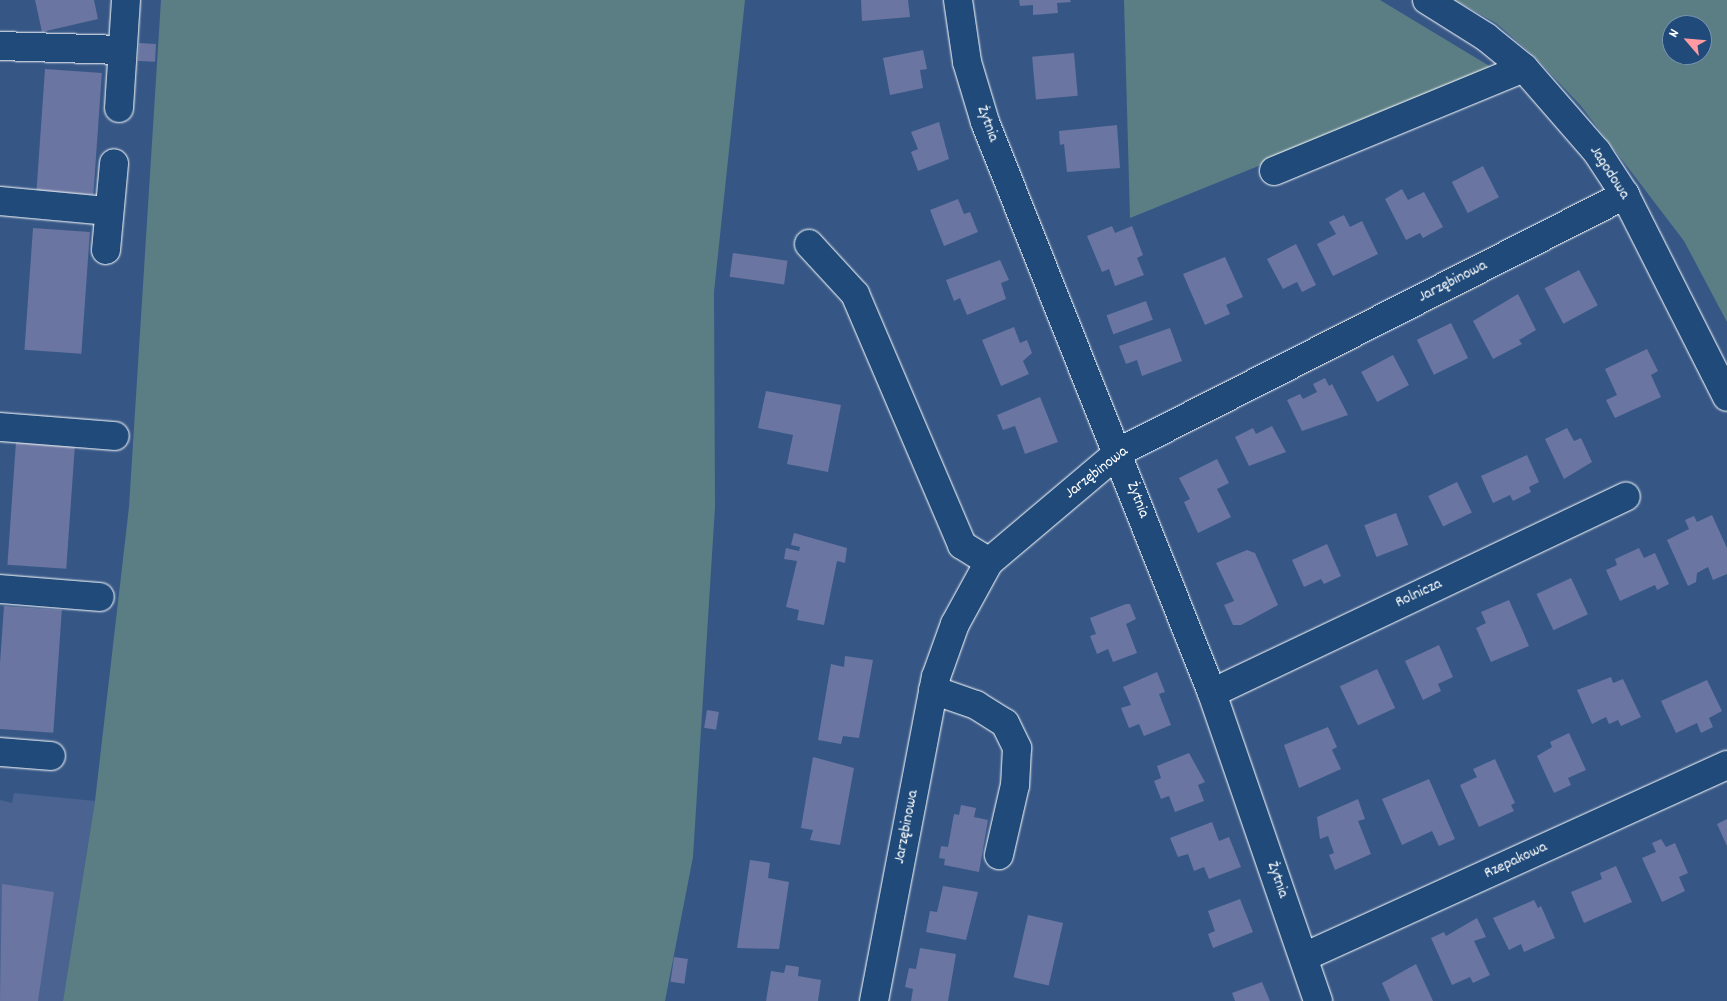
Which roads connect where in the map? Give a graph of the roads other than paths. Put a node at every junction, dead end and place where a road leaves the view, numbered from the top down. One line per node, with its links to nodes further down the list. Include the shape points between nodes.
1 (126, 0): 5 (street)
2 (958, 0): 18 (street, Żytnia, via 967,62 985,122)
3 (1427, 0): 6 (street, Jagodowa, via 1486,36)
4 (0, 46): 5 (street)
5 (122, 50): 7 (street)
6 (1524, 68): 9 (street); 10 (street, Jagodowa, via 1578,128)
7 (118, 108)
8 (114, 163): 12 (street)
9 (1274, 171)
10 (1624, 195): 15 (street, Jagodowa); 18 (street, Jarzębinowa)
11 (0, 201): 12 (street)
12 (107, 211): 14 (street)
13 (809, 244): 20 (street, via 855,294 962,545)
14 (106, 250)
15 (1727, 397)
16 (0, 427): 17 (street)
17 (115, 436)
18 (1119, 452): 20 (street, Jarzębinowa); 24 (street, Żytnia)
19 (1626, 496): 24 (street, Rolnicza)
20 (989, 562): 23 (street, Jarzębinowa, via 955,624)
21 (0, 589): 22 (street)
22 (100, 597)
23 (933, 690): 28 (street, via 976,705 1005,723 1017,748 1016,785); 30 (street, Jarzębinowa)
24 (1212, 693): 29 (street, Żytnia)
25 (0, 752): 26 (street)
26 (51, 756)
27 (1727, 765): 29 (street, Rzepakowa)
28 (999, 855)
29 (1304, 957): 31 (street, Żytnia)
30 (874, 1001)
31 (1318, 1001)

